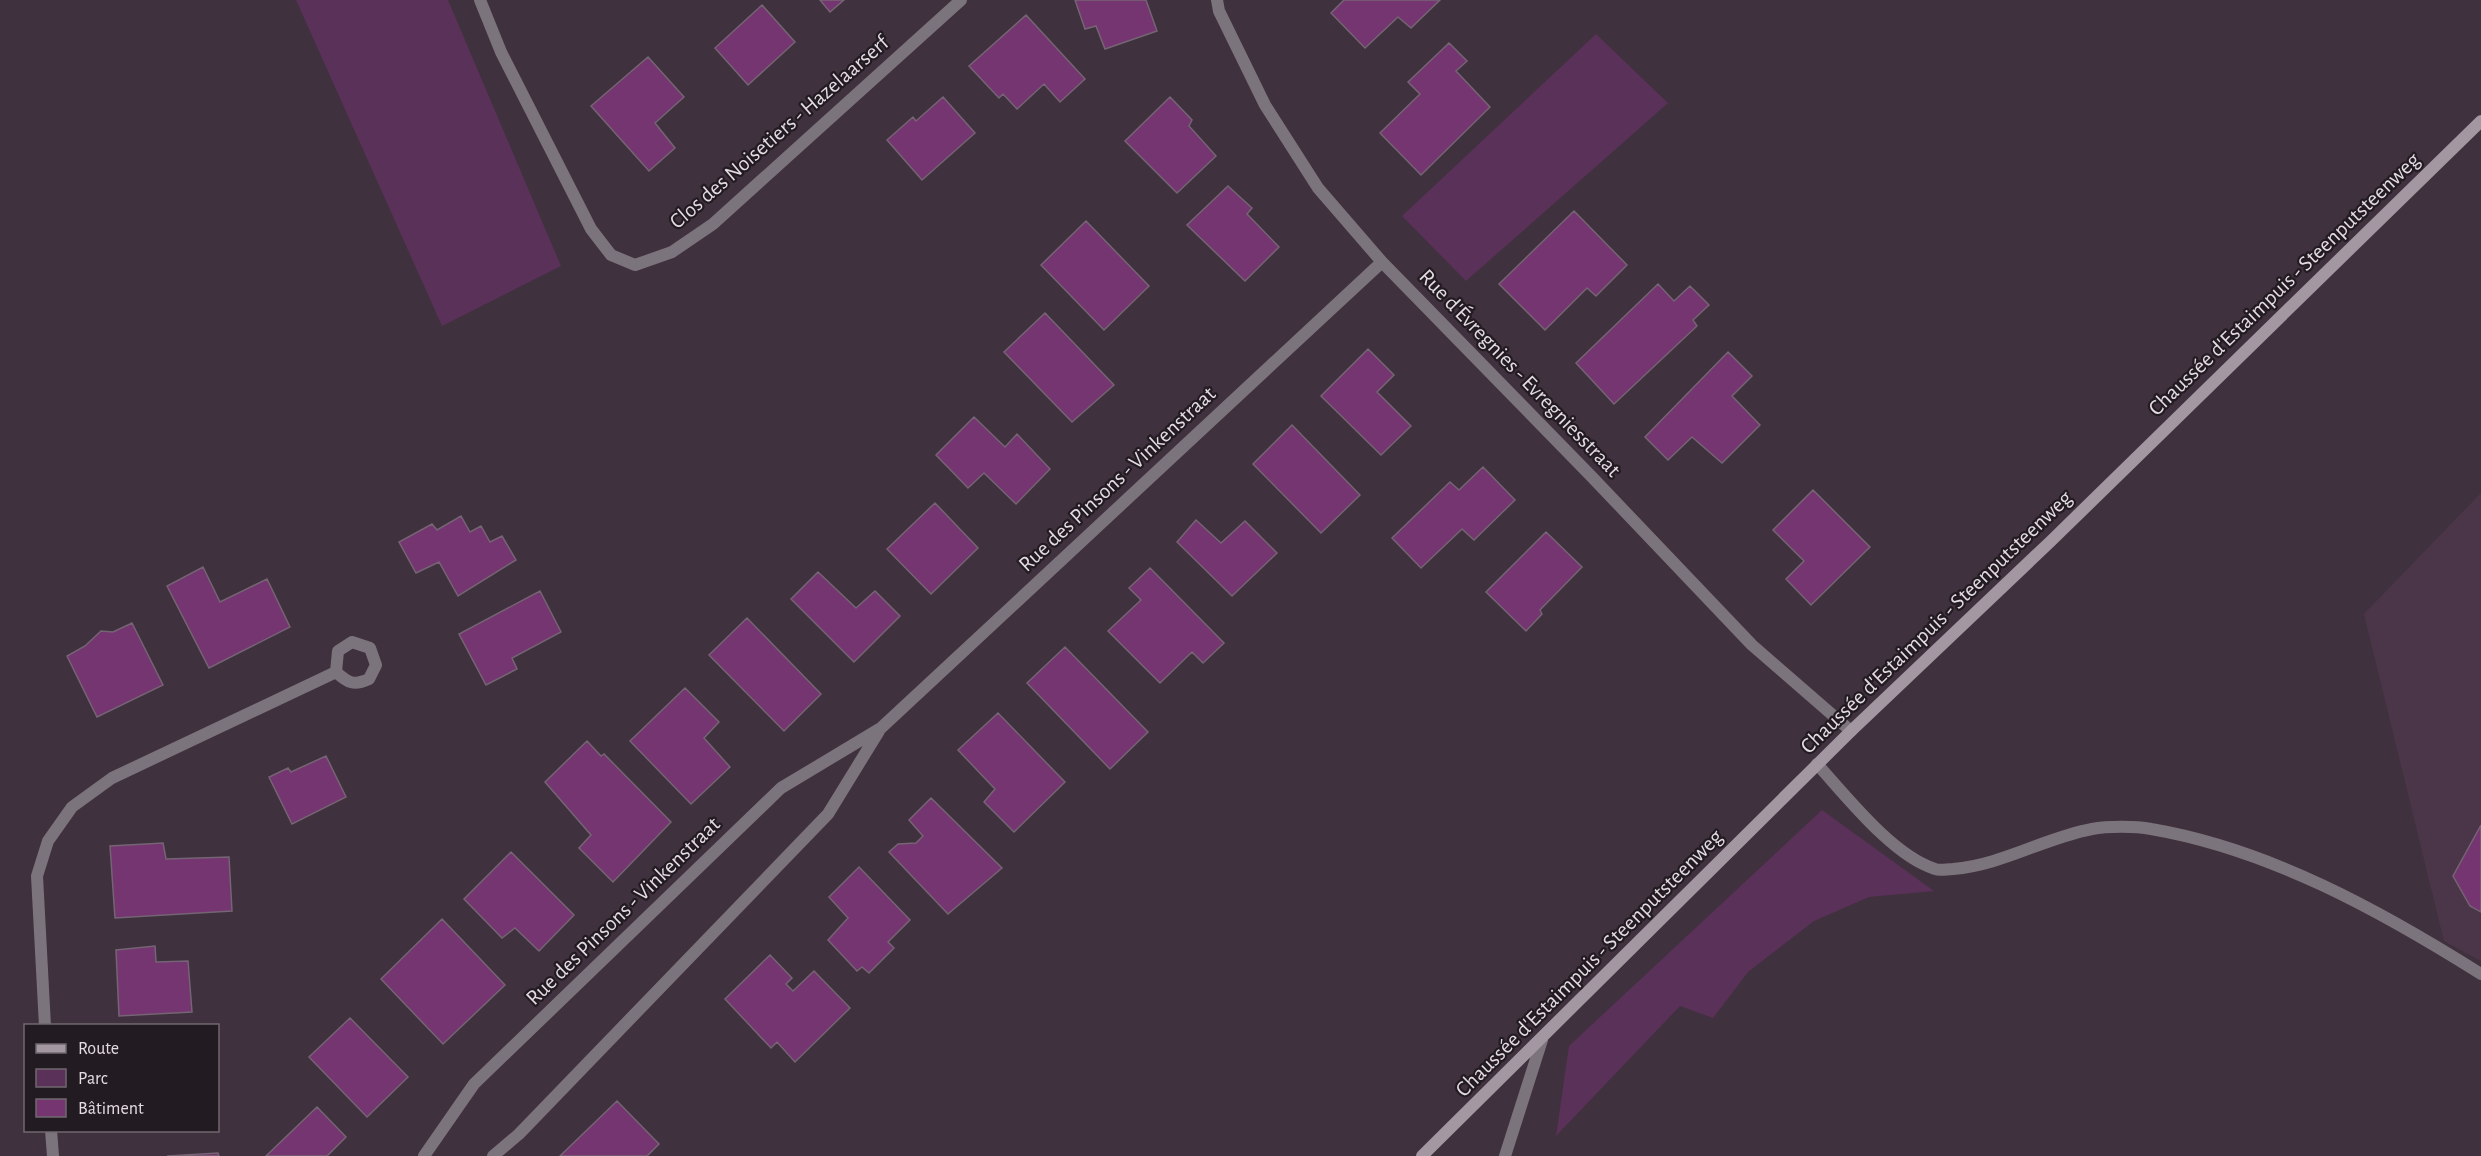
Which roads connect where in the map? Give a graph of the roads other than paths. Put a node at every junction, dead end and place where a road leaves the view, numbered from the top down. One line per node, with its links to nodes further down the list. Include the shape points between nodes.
1 (480, 0): 2 (street, Clos des Noisetiers - Hazelaarserf, via 501,52 591,229 611,255 635,265 672,252 713,224)
2 (961, 0)
3 (1216, 0): 5 (street, Rue d'Évregnies - Evregniesstraat, via 1270,114 1318,188)
4 (2481, 121): 8 (main road, Chaussée d'Estaimpuis - Steenputsteenweg)
5 (1382, 262): 7 (street, Rue des Pinsons - Vinkenstraat); 8 (street, Rue d'Évregnies - Evregniesstraat, via 1752,645)
6 (336, 672): 11 (street, via 112,777 72,807 48,841 37,876)
7 (881, 728): 15 (street, Rue des Pinsons - Vinkenstraat, via 781,788 474,1084); 16 (street, Rue des Pinsons - Vinkenstraat, via 828,814 527,1126)
8 (1851, 731): 9 (main road, Chaussée d'Estaimpuis - Steenputsteenweg)
9 (1818, 764): 10 (street, via 1889,841 1936,870 1994,861 2093,829 2149,828 2279,866 2374,912); 12 (main road, Chaussée d'Estaimpuis - Steenputsteenweg)
10 (2481, 974)
11 (45, 1024)
12 (1542, 1040): 17 (main road, Chaussée d'Estaimpuis - Steenputsteenweg); 18 (street)
13 (51, 1132): 14 (street)
14 (52, 1156)
15 (424, 1156)
16 (493, 1156)
17 (1422, 1156)
18 (1505, 1156)

